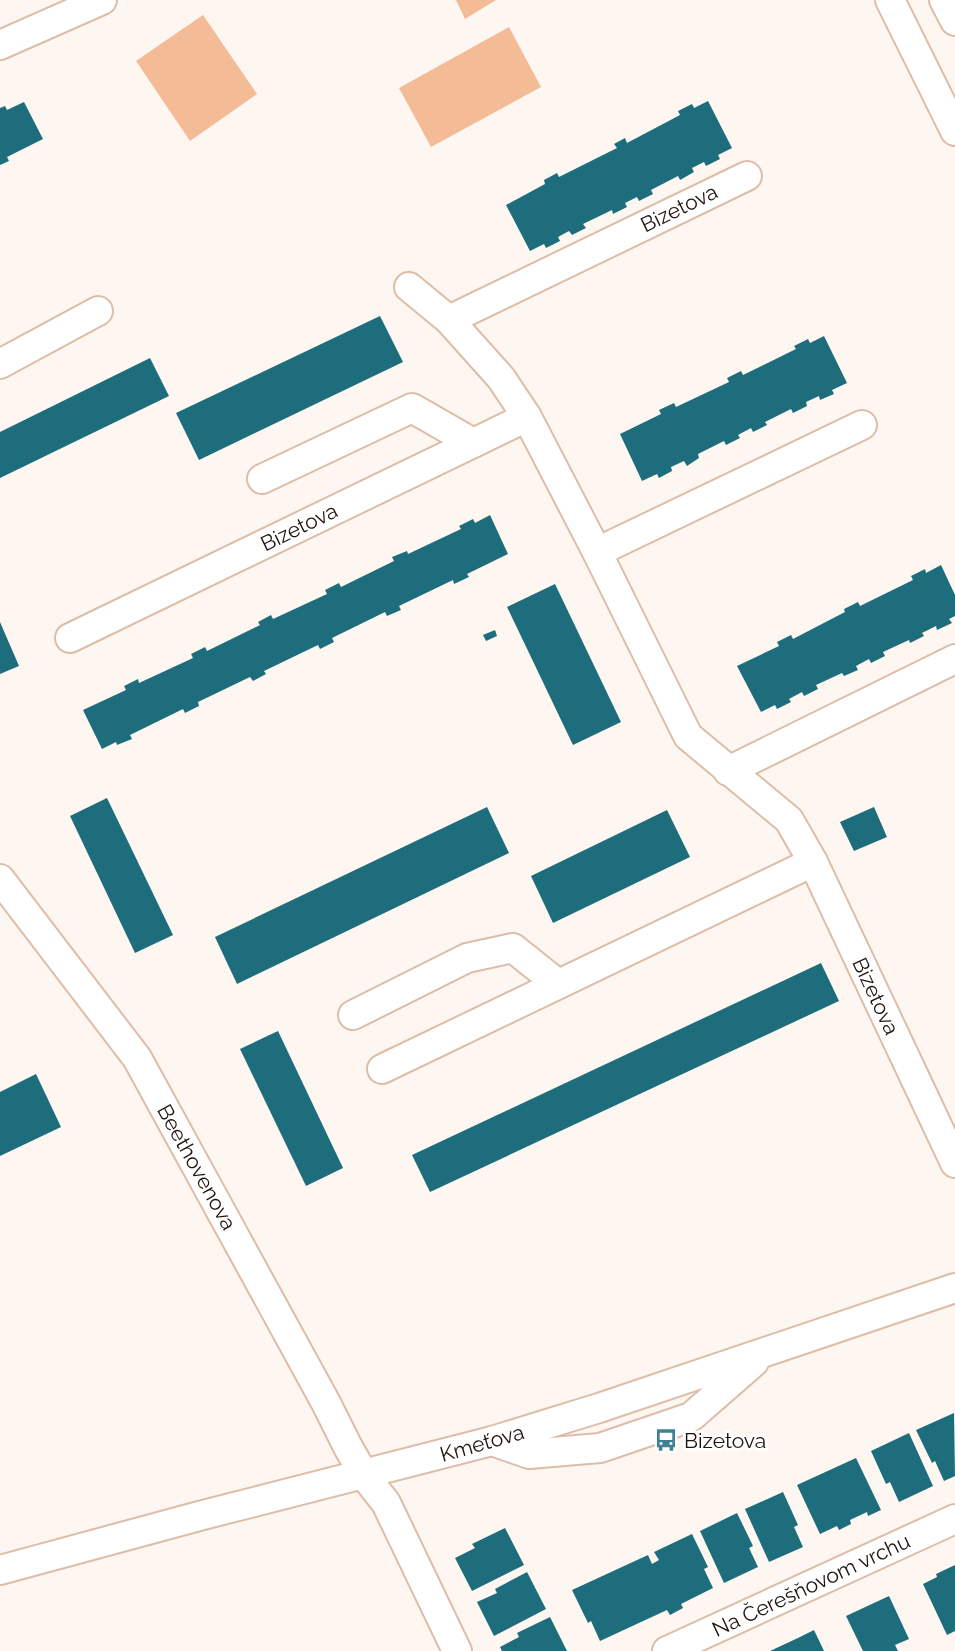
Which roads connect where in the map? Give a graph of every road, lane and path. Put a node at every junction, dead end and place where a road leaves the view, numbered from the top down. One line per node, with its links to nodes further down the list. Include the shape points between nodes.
1 (102, 0): 5 (street)
2 (890, 0): 6 (street)
3 (944, 0): 4 (street)
4 (955, 21)
5 (0, 45)
6 (955, 131)
7 (747, 176): 10 (street, Bizetova)
8 (409, 287): 10 (street, Bizetova)
9 (98, 311): 11 (street)
10 (449, 320): 12 (street, Bizetova, via 501,378)
11 (0, 363)
12 (527, 417): 14 (street, Bizetova); 16 (street, Bizetova)
13 (862, 425): 16 (street)
14 (473, 443): 15 (street, via 412,408); 17 (street, Bizetova)
15 (262, 479)
16 (597, 552): 19 (street, Bizetova, via 687,736)
17 (70, 638)
18 (955, 659): 19 (street)
19 (728, 771): 20 (street, Bizetova, via 789,820)
20 (813, 862): 22 (street); 25 (street, Bizetova)
21 (0, 879): 29 (street, Beethovenova, via 137,1058)
22 (558, 984): 23 (street, via 513,948 467,958); 24 (street)
23 (353, 1016)
24 (382, 1069)
25 (955, 1163)
26 (955, 1288): 27 (street, Kmeťova)
27 (764, 1353): 28 (street, Kmeťova); 28 (street, via 691,1417 600,1448 529,1454)
28 (492, 1441): 29 (street, Kmeťova)
29 (364, 1475): 31 (street, Kmeťova); 32 (street, via 386,1503)
30 (955, 1518): 33 (street, Na Čerešňovom vrchu)
31 (0, 1570)
32 (458, 1651)
33 (667, 1651)

